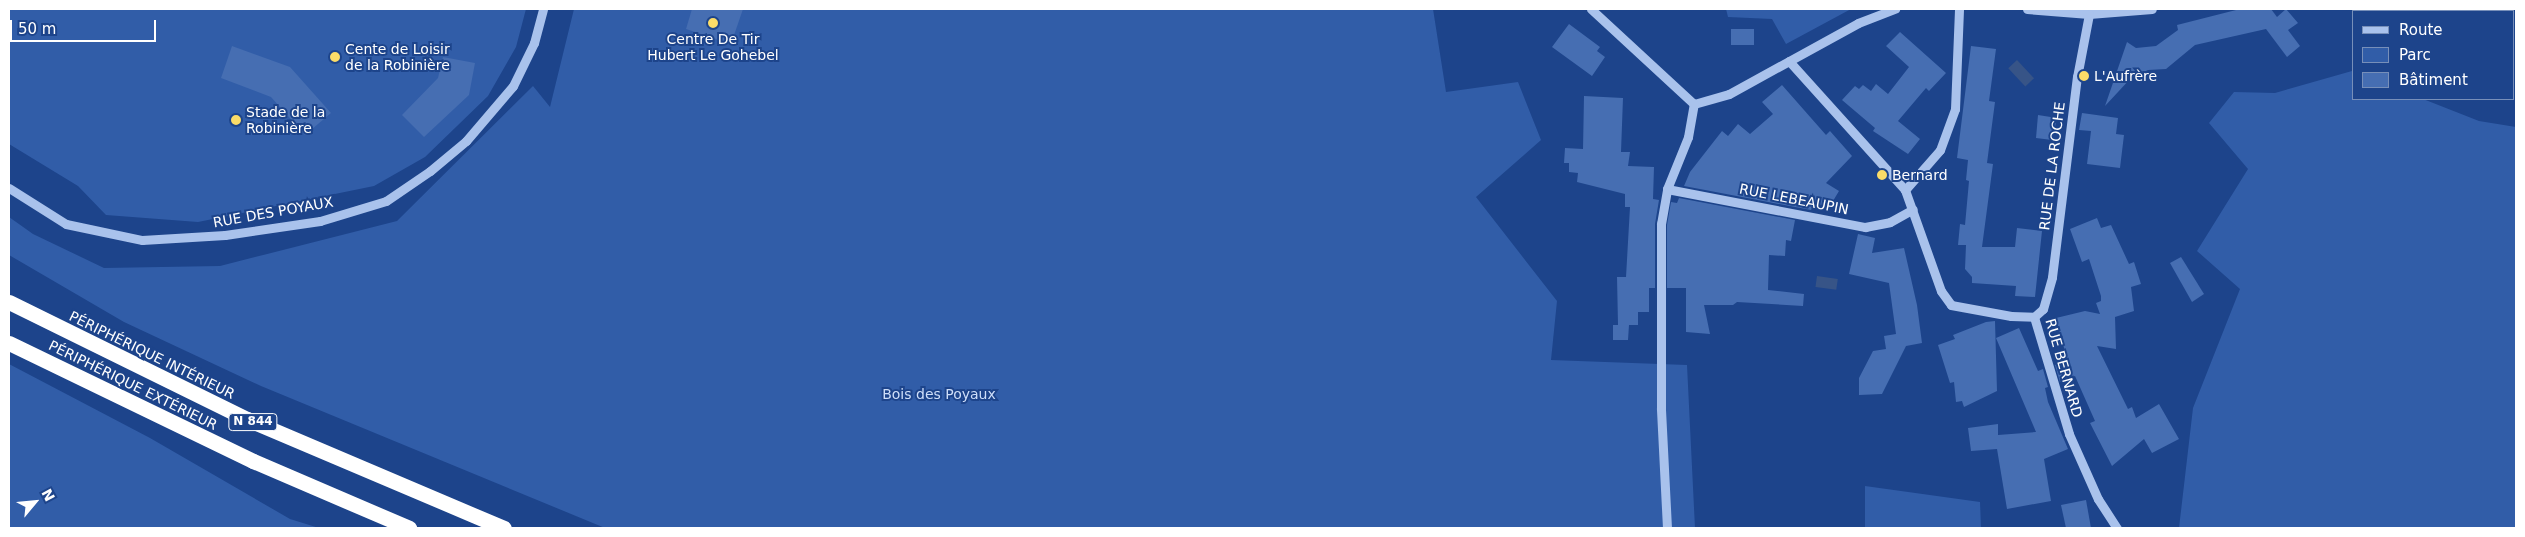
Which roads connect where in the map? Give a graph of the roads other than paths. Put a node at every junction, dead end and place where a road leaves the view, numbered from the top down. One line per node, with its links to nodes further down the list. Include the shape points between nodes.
1 (544, 9): 10 (street, RUE DES POYAUX, via 534,43 513,86 466,141 386,201 320,220 225,235 142,240 66,224)
2 (1592, 9): 9 (street)
3 (1895, 9): 8 (street, via 1858,23)
4 (1959, 9): 12 (street, via 1955,110 1940,150)
5 (2027, 9): 7 (street)
6 (2152, 9): 7 (street)
7 (2089, 14): 15 (street, RUE DE LA ROCHE, via 2077,76 2052,278 2044,308)
8 (1789, 61): 9 (street, via 1728,94); 12 (street, RUE BERNARD)
9 (1694, 104): 11 (street, via 1688,137)
10 (9, 188)
11 (1667, 189): 13 (street, RUE LEBEAUPIN, via 1866,227 1890,222); 19 (street, via 1660,224 1661,408)
12 (1904, 190): 13 (street, RUE BERNARD)
13 (1913, 209): 15 (street, RUE BERNARD, via 1940,291 1951,305)
14 (9, 302): 18 (highway, PÉRIPHÉRIQUE INTÉRIEUR / N 844, via 247,419)
15 (2034, 317): 20 (street, RUE BERNARD, via 2069,434 2095,492)
16 (9, 343): 17 (highway, PÉRIPHÉRIQUE EXTÉRIEUR / N 844, via 253,461)
17 (409, 528)
18 (504, 528)
19 (1667, 528)
20 (2117, 528)

